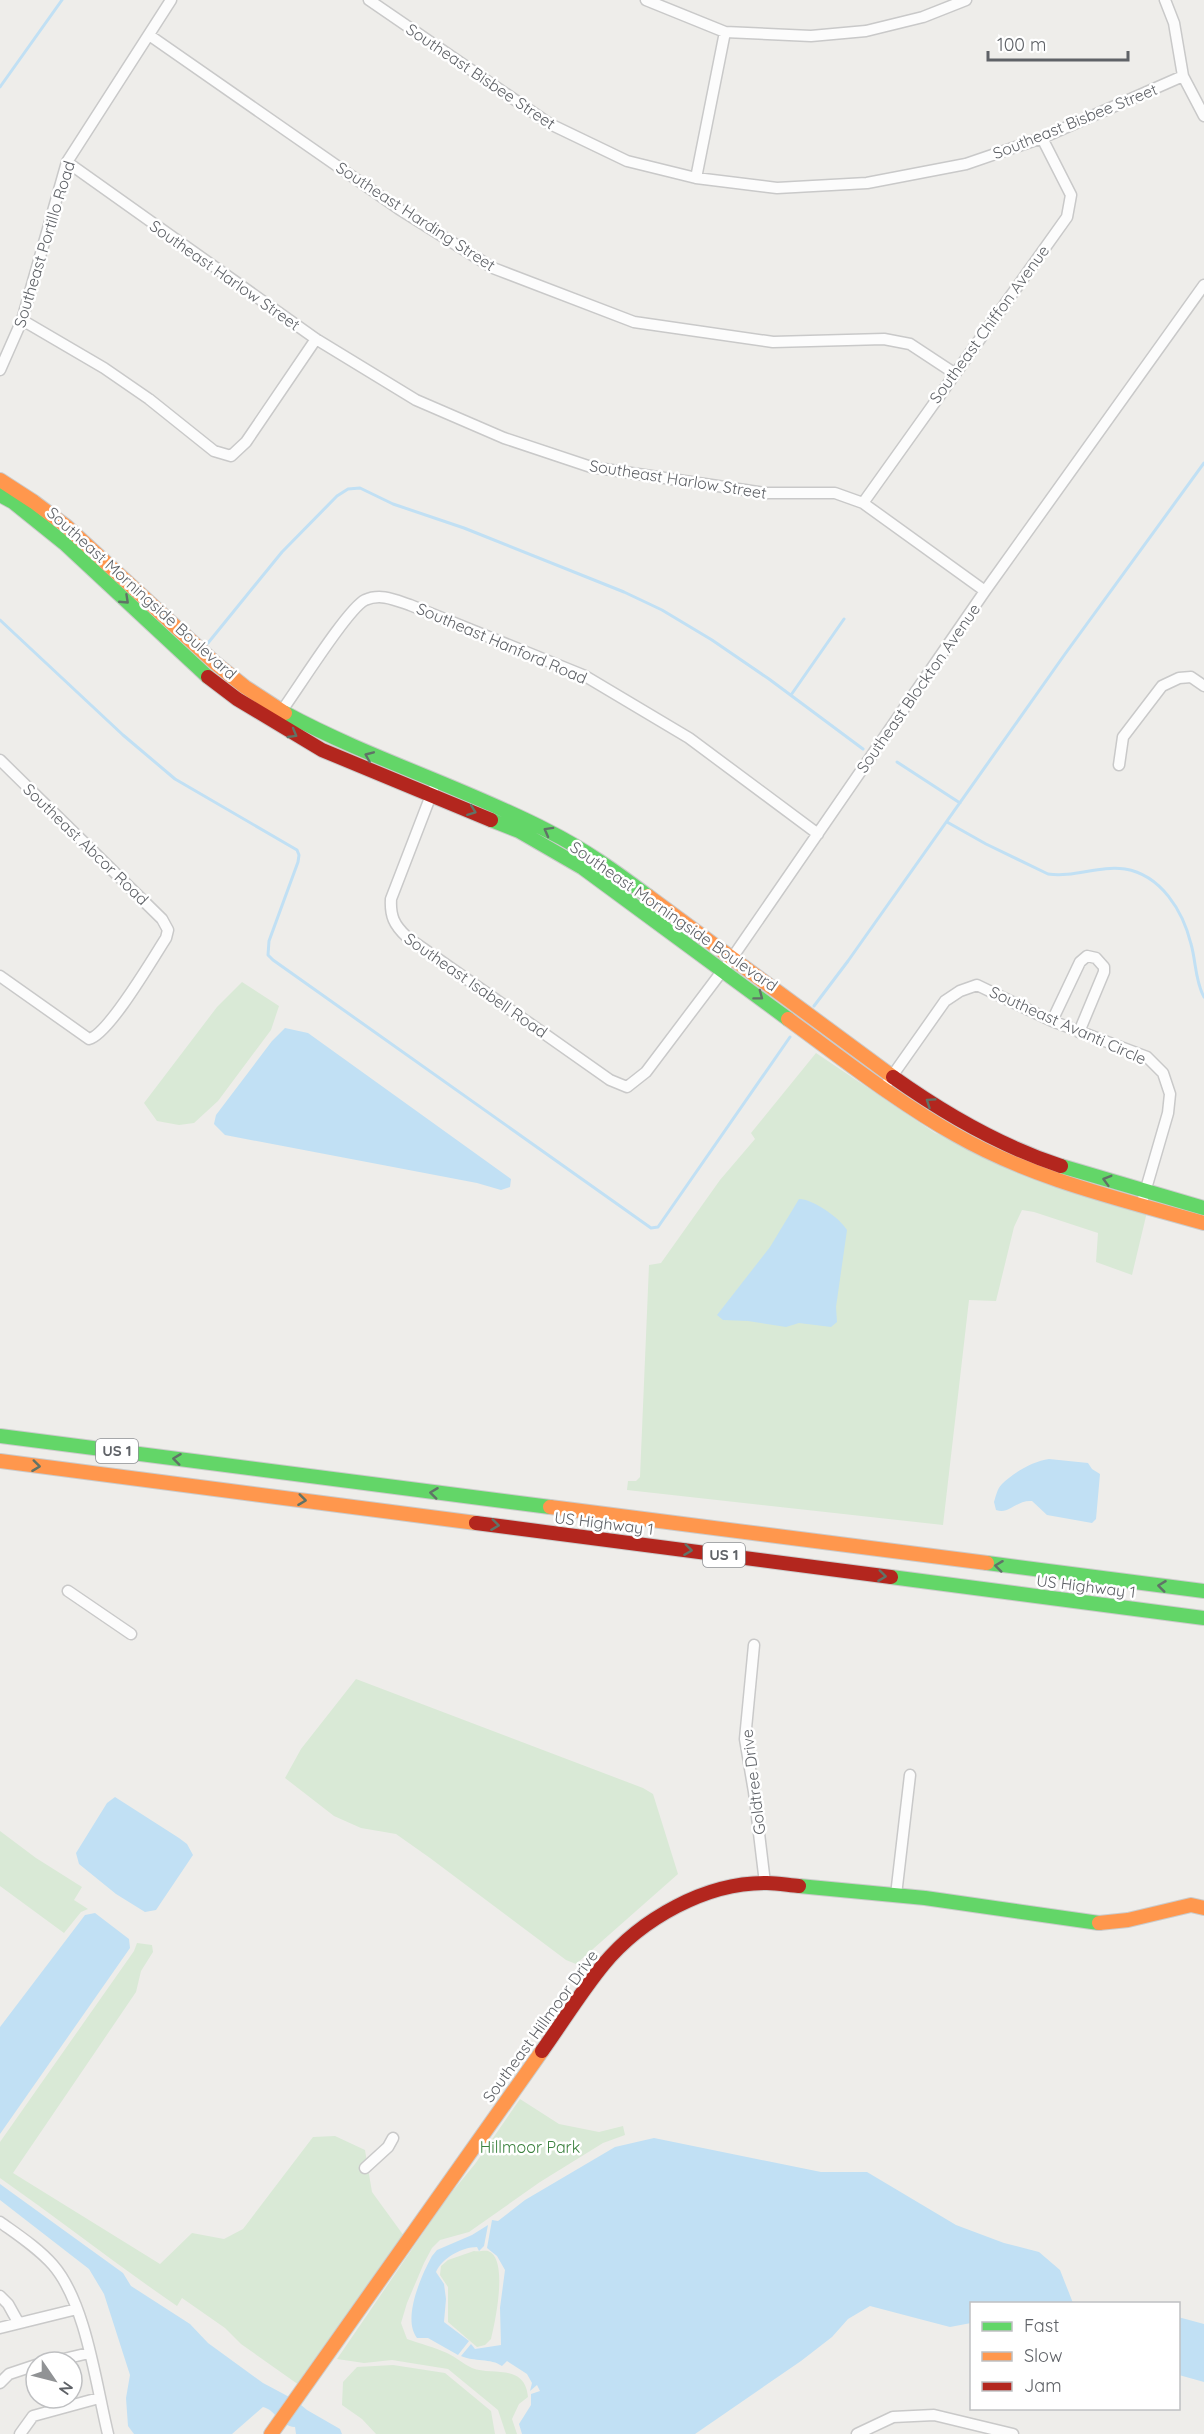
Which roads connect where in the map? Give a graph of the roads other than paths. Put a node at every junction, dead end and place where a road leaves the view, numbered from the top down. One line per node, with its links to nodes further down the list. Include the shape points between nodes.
1 (171, 0): 7 (street, Southeast Portillo Road)
2 (369, 0): 12 (street, Southeast Bisbee Street, via 550,124 627,161)
3 (646, 0): 6 (street)
4 (966, 0): 6 (street, via 923,17 866,31 811,36)
5 (1166, 0): 8 (street)
6 (725, 32): 12 (street)
7 (149, 34): 11 (street, Southeast Portillo Road); 17 (street, Southeast Harding Street, via 399,208 493,268 634,322 773,342 884,339 910,344)
8 (1183, 76): 9 (street); 10 (street, Southeast Bisbee Street)
9 (1204, 116)
10 (1042, 138): 12 (street, Southeast Bisbee Street, via 966,164 867,183 777,188); 17 (street, Southeast Chiffon Avenue, via 1071,195 1067,217)
11 (66, 162): 14 (street, Southeast Portillo Road); 15 (street, Southeast Harlow Street)
12 (696, 177)
13 (1204, 285): 22 (street, Southeast Blockton Avenue)
14 (22, 320): 15 (street, via 113,374 214,451 231,456 246,442); 16 (street, Southeast Portillo Road)
15 (315, 339): 20 (street, Southeast Harlow Street, via 416,400 504,438 591,467 765,494 835,493)
16 (0, 370)
17 (954, 373): 20 (street, Southeast Chiffon Avenue)
18 (0, 480): 21 (street, Southeast Morningside Boulevard, via 23,493)
19 (0, 495): 21 (street, Southeast Morningside Boulevard)
20 (863, 503): 22 (street, Southeast Harlow Street)
21 (70, 538): 24 (street, Southeast Morningside Boulevard, via 169,632 246,688)
22 (985, 591): 29 (street, Southeast Blockton Avenue)
23 (1204, 686): 26 (street, via 1191,677 1162,686 1123,737)
24 (277, 717): 27 (street, Southeast Morningside Boulevard, one-way to 24); 28 (street, Southeast Morningside Boulevard, one-way to 28, via 322,750); 29 (street, Southeast Hanford Road, via 346,618 364,600 384,596 585,676 689,738)
25 (0, 760): 32 (street, Southeast Abcor Road, via 168,930 115,1015 96,1037 89,1039)
26 (1119, 765)
27 (437, 781): 28 (street, Southeast Isabell Road); 30 (street, Southeast Morningside Boulevard, one-way to 27, via 592,856 526,819)
28 (431, 795): 31 (street, Southeast Morningside Boulevard, one-way to 31, via 519,831 583,868); 36 (street, Southeast Isabell Road, via 394,890 390,908 394,925 610,1080)
29 (818, 834): 30 (street, Southeast Blockton Avenue)
30 (732, 958): 31 (street, Southeast Blockton Avenue); 35 (street, Southeast Morningside Boulevard)
31 (723, 969): 36 (street, Southeast Blockton Avenue, via 646,1072); 37 (street, Southeast Morningside Boulevard, one-way to 37)
32 (0, 976)
33 (1052, 1021): 34 (street, Southeast Avanti Circle); 34 (street, via 1080,962 1087,956 1096,958 1104,972); 35 (street, Southeast Avanti Circle, via 977,985 945,1000)
34 (1079, 1032): 39 (street, Southeast Avanti Circle, via 1147,1057 1163,1073 1170,1094 1168,1113)
35 (892, 1076): 37 (street, Southeast Avanti Circle); 38 (street, Southeast Morningside Boulevard, one-way to 35)
36 (627, 1087)
37 (883, 1089): 38 (street, Southeast Morningside Boulevard, via 957,1136)
38 (1006, 1152): 39 (street, Southeast Morningside Boulevard, via 1080,1173)
39 (1143, 1198): 40 (street, Southeast Morningside Boulevard); 41 (street, Southeast Morningside Boulevard)
40 (1204, 1208)
41 (1204, 1223)
42 (0, 1436): 44 (street, US Highway 1 / US 1, one-way to 42)
43 (0, 1461): 46 (street, US Highway 1 / US 1, one-way to 46)
44 (235, 1466): 45 (street, US Highway 1 / US 1); 46 (street, via 224,1478)
45 (278, 1473): 47 (street, via 255,1482); 48 (street, US Highway 1 / US 1, one-way to 45)
46 (202, 1487): 47 (street, US Highway 1 / US 1)
47 (244, 1492): 50 (street, US Highway 1 / US 1, one-way to 50)
48 (787, 1539): 49 (street, US Highway 1 / US 1); 50 (street, via 781,1551)
49 (825, 1544): 51 (street, via 798,1552); 53 (street, US Highway 1 / US 1, one-way to 49)
50 (761, 1560): 51 (street, US Highway 1 / US 1)
51 (788, 1563): 54 (street, US Highway 1 / US 1, one-way to 54)
52 (68, 1590): 55 (street)
53 (1204, 1591)
54 (1204, 1618)
55 (131, 1634)
56 (754, 1645): 58 (street, Goldtree Drive, via 745,1739)
57 (910, 1775): 60 (street)
58 (765, 1883): 60 (street, Southeast Hillmoor Drive); 78 (street, Southeast Hillmoor Drive, via 723,1889 677,1906 641,1927 604,1964)
59 (1204, 1894): 61 (street, Southeast Hillmoor Drive)
60 (896, 1895): 61 (street, Southeast Hillmoor Drive, via 1093,1923)
61 (1197, 1906)
62 (393, 2138): 63 (street)
63 (365, 2168)
64 (0, 2222): 66 (street, via 53,2264)
65 (0, 2296): 67 (street)
66 (77, 2309): 67 (street); 69 (street)
67 (18, 2322): 68 (street)
68 (0, 2328)
69 (89, 2353): 70 (street); 75 (street)
70 (84, 2354)
71 (0, 2367): 73 (street)
72 (24, 2370): 73 (street)
73 (9, 2374): 74 (street)
74 (0, 2383)
75 (99, 2398): 76 (street, via 33,2416); 77 (street)
76 (20, 2434)
77 (108, 2434)
78 (271, 2434)
79 (857, 2434): 80 (street, via 893,2417 934,2415)
80 (1013, 2434)

